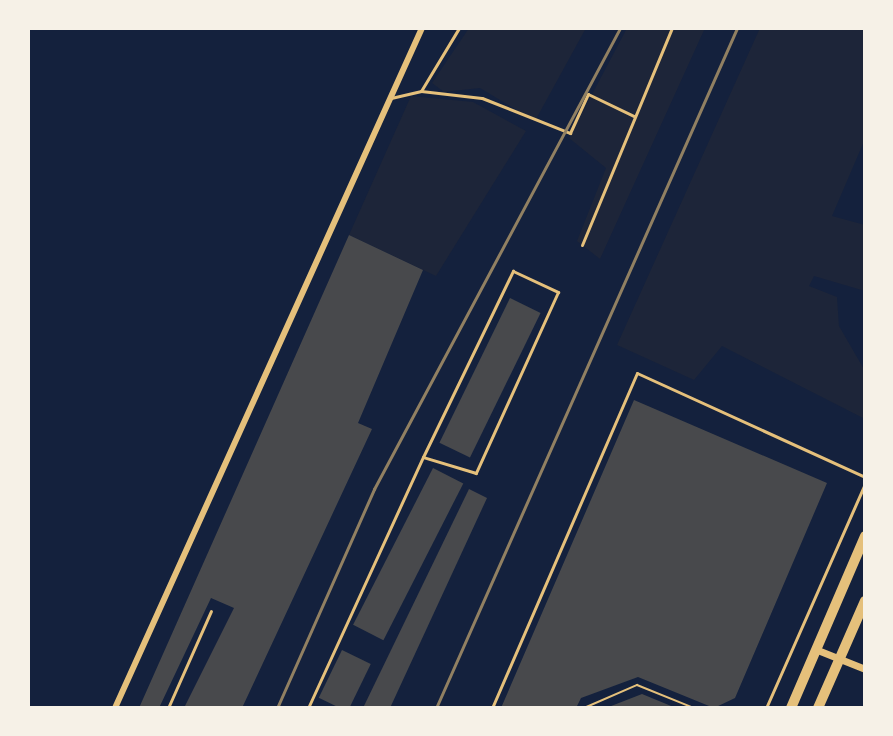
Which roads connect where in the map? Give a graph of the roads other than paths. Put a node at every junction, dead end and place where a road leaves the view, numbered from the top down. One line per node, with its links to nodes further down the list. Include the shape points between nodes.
1 (422, 28): 5 (street)
2 (459, 28): 4 (lane)
3 (672, 28): 6 (lane)
4 (421, 91): 5 (lane); 6 (lane, via 482,98 570,133 588,94)
5 (391, 98): 17 (street)
6 (634, 116): 7 (lane)
7 (582, 245)
8 (423, 457): 8 (lane, via 476,473 558,292 513,271); 19 (lane)
9 (865, 477): 20 (lane, via 637,373)
10 (865, 484): 21 (lane)
11 (865, 536): 14 (highway)
12 (865, 601): 15 (highway)
13 (211, 611): 18 (lane)
14 (815, 649): 15 (street); 22 (highway)
15 (840, 659): 16 (street); 23 (highway)
16 (865, 669)
17 (115, 708)
18 (168, 708)
19 (308, 708)
20 (492, 708)
21 (766, 708)
22 (791, 708)
23 (818, 708)

